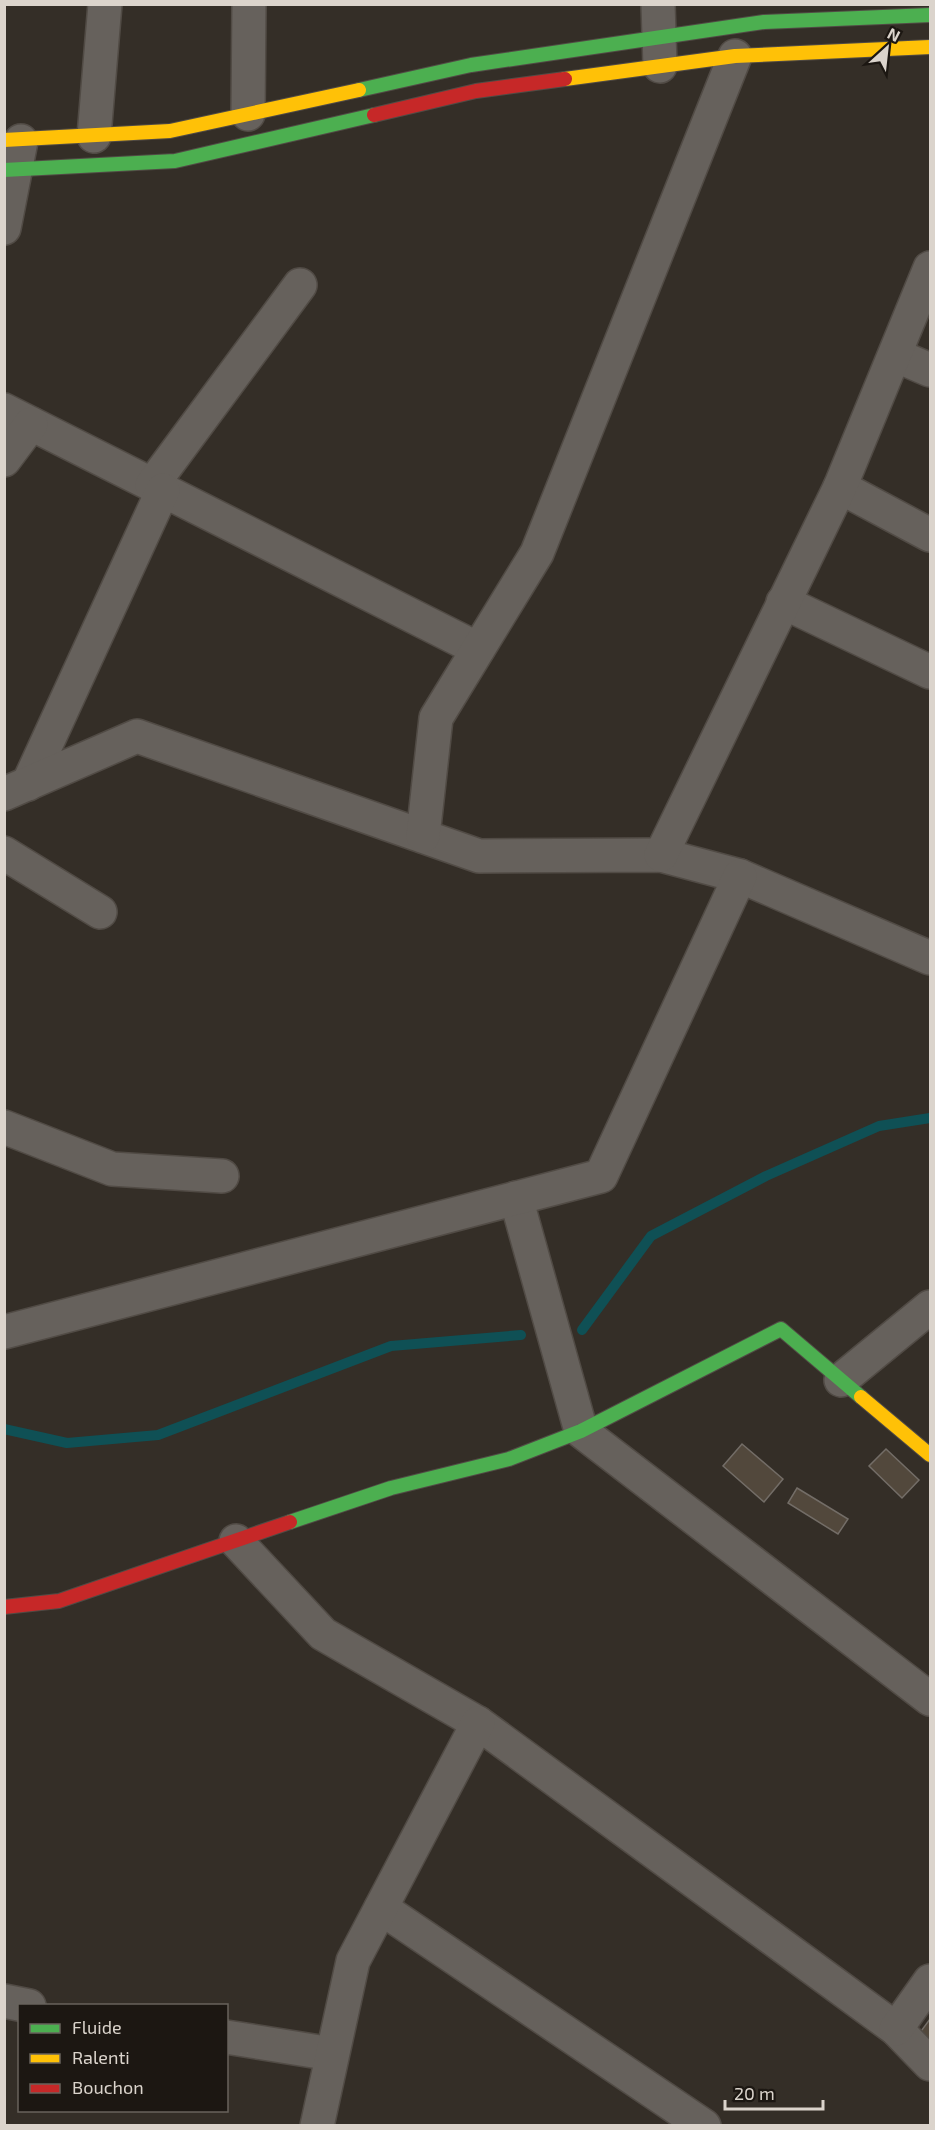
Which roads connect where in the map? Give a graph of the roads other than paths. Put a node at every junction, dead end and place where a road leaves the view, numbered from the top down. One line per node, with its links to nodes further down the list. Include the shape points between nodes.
1 (105, 4): 9 (street)
2 (249, 4): 8 (street)
3 (658, 4): 6 (street)
4 (930, 15): 6 (main road, via 764,22)
5 (930, 47): 7 (main road)
6 (660, 52): 7 (main road); 8 (main road, via 471,64); 10 (main road, via 175,160)
7 (735, 56): 22 (street, via 537,553)
8 (248, 114): 9 (main road, via 170,131)
9 (94, 136): 10 (main road)
10 (12, 155): 11 (street)
11 (4, 228)
12 (930, 268): 14 (street)
13 (300, 285): 19 (street)
14 (895, 355): 15 (street); 18 (street)
15 (930, 370)
16 (18, 417): 17 (street); 19 (street)
17 (4, 460)
18 (840, 487): 20 (street); 21 (street)
19 (157, 488): 22 (street); 24 (street)
20 (930, 535)
21 (783, 602): 23 (street); 27 (street)
22 (478, 649): 25 (street, via 436,718)
23 (930, 672)
24 (16, 789): 25 (street, via 137,736)
25 (423, 836): 27 (street, via 479,856)
26 (4, 853): 29 (street)
27 (661, 855): 28 (street)
28 (740, 876): 30 (street); 33 (street, via 601,1176)
29 (100, 912)
30 (930, 958)
31 (4, 1127): 32 (street, via 112,1170)
32 (222, 1176)
33 (516, 1198): 35 (street); 37 (street)
34 (930, 1307): 36 (street)
35 (4, 1332)
36 (841, 1380): 37 (main road, via 781,1329); 38 (main road)
37 (581, 1431): 39 (main road, via 509,1459 391,1488); 41 (street)
38 (930, 1455)
39 (236, 1541): 40 (main road, via 59,1601); 42 (street, via 323,1634)
40 (4, 1607)
41 (930, 1699)
42 (477, 1724): 43 (street); 47 (street)
43 (381, 1908): 49 (street, via 353,1961); 52 (street)
44 (930, 1981): 47 (street)
45 (4, 2001): 46 (street)
46 (20, 2004)
47 (896, 2029): 50 (street)
48 (228, 2037): 49 (street)
49 (332, 2054): 51 (street)
50 (930, 2064)
51 (317, 2126)
52 (704, 2126)

